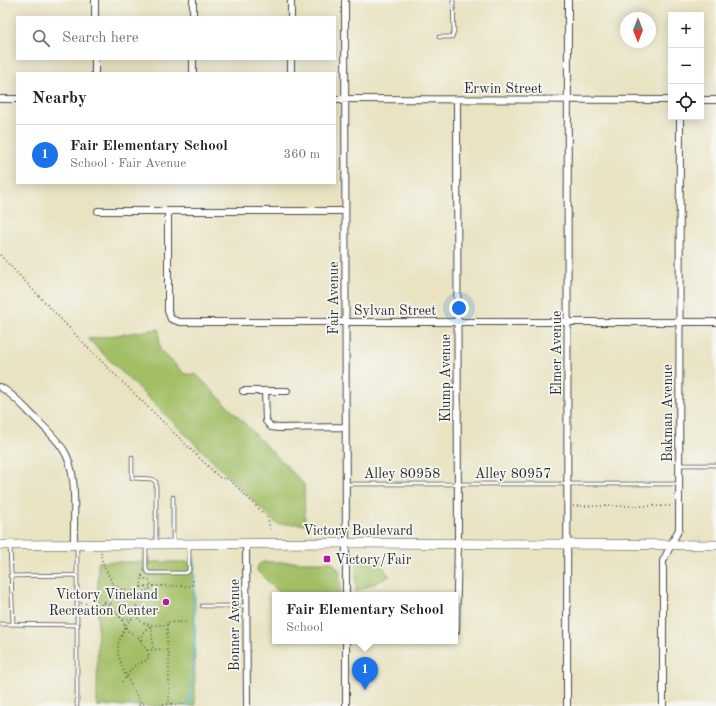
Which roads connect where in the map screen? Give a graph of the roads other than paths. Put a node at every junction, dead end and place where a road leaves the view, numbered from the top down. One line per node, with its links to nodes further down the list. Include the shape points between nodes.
1 (95, 0): 7 (street)
2 (193, 0): 8 (street)
3 (291, 0): 9 (street)
4 (345, 0): 20 (street, Fair Avenue)
5 (453, 0): 10 (lane, via 452,37)
6 (568, 0): 22 (street, Elmer Avenue)
7 (95, 16)
8 (193, 16)
9 (291, 16)
10 (439, 37)
11 (95, 60): 14 (street)
12 (193, 60): 15 (street)
13 (291, 60): 16 (street)
14 (95, 72)
15 (193, 72)
16 (291, 72)
17 (0, 100): 18 (street)
18 (16, 100)
19 (336, 100): 20 (street, Erwin Street)
20 (344, 100): 21 (street, Erwin Street); 29 (street, Fair Avenue)
21 (457, 100): 22 (street, Erwin Street); 32 (street, Klump Avenue)
22 (567, 100): 23 (street, Erwin Street); 30 (street, Elmer Avenue)
23 (668, 100)
24 (704, 100): 25 (street)
25 (716, 100)
26 (680, 120): 33 (street, Bakman Avenue)
27 (98, 211): 28 (street)
28 (168, 211): 29 (street); 31 (street, Sylvan Street, via 168,311 171,319 180,322)
29 (345, 211): 31 (street, Fair Avenue)
30 (568, 321): 32 (street, Sylvan Street); 33 (street, Sylvan Street); 45 (street, Elmer Avenue)
31 (345, 322): 32 (street, Sylvan Street); 39 (street, Fair Avenue)
32 (457, 322): 44 (street, Klump Avenue)
33 (680, 322): 34 (street, Sylvan Street); 41 (street, Bakman Avenue)
34 (716, 322)
35 (0, 387): 51 (street, via 17,400 64,450 73,481)
36 (243, 391): 37 (street)
37 (265, 391): 38 (street); 39 (street, via 266,421 271,427)
38 (287, 391)
39 (345, 427): 43 (street, Fair Avenue)
40 (132, 457): 52 (lane, via 132,478 152,479 156,482)
41 (679, 465): 42 (lane); 46 (street, Bakman Avenue)
42 (716, 465)
43 (346, 484): 44 (lane, Alley 80958); 48 (street, Fair Avenue)
44 (458, 484): 45 (lane, Alley 80957); 55 (street, Klump Avenue)
45 (568, 484): 46 (lane, Alley 80957); 56 (street, Elmer Avenue)
46 (679, 484): 57 (street, Bakman Avenue, via 679,529)
47 (173, 497): 59 (lane)
48 (346, 543): 54 (main road, Victory Boulevard); 55 (main road, Victory Boulevard); 63 (street, Fair Avenue)
49 (0, 544): 50 (main road, Victory Boulevard)
50 (10, 544): 51 (main road, Victory Boulevard); 62 (lane)
51 (75, 544): 58 (main road, Victory Boulevard); 61 (lane)
52 (156, 544): 58 (main road, Victory Boulevard); 59 (main road, Victory Boulevard)
53 (189, 544): 54 (main road, Victory Boulevard); 58 (lane, via 189,571 186,573 149,573 146,570); 59 (main road, Victory Boulevard)
54 (246, 544): 66 (street, Bonner Avenue)
55 (458, 544): 56 (main road, Victory Boulevard); 64 (street, Klump Avenue)
56 (567, 544): 57 (main road, Victory Boulevard); 74 (street, Elmer Avenue)
57 (671, 544): 60 (main road, Victory Boulevard); 75 (street, Bakman Avenue, via 663,562)
58 (146, 545)
59 (173, 545)
60 (716, 545)
61 (77, 575): 62 (lane); 69 (lane)
62 (10, 576): 68 (lane)
63 (346, 592)
64 (457, 592)
65 (202, 606): 66 (lane)
66 (246, 606): 72 (street, Bonner Avenue)
67 (0, 624): 68 (lane)
68 (12, 624): 69 (lane)
69 (78, 624): 71 (lane)
70 (346, 644): 73 (street)
71 (77, 706)
72 (247, 706)
73 (346, 706)
74 (567, 706)
75 (663, 706)

